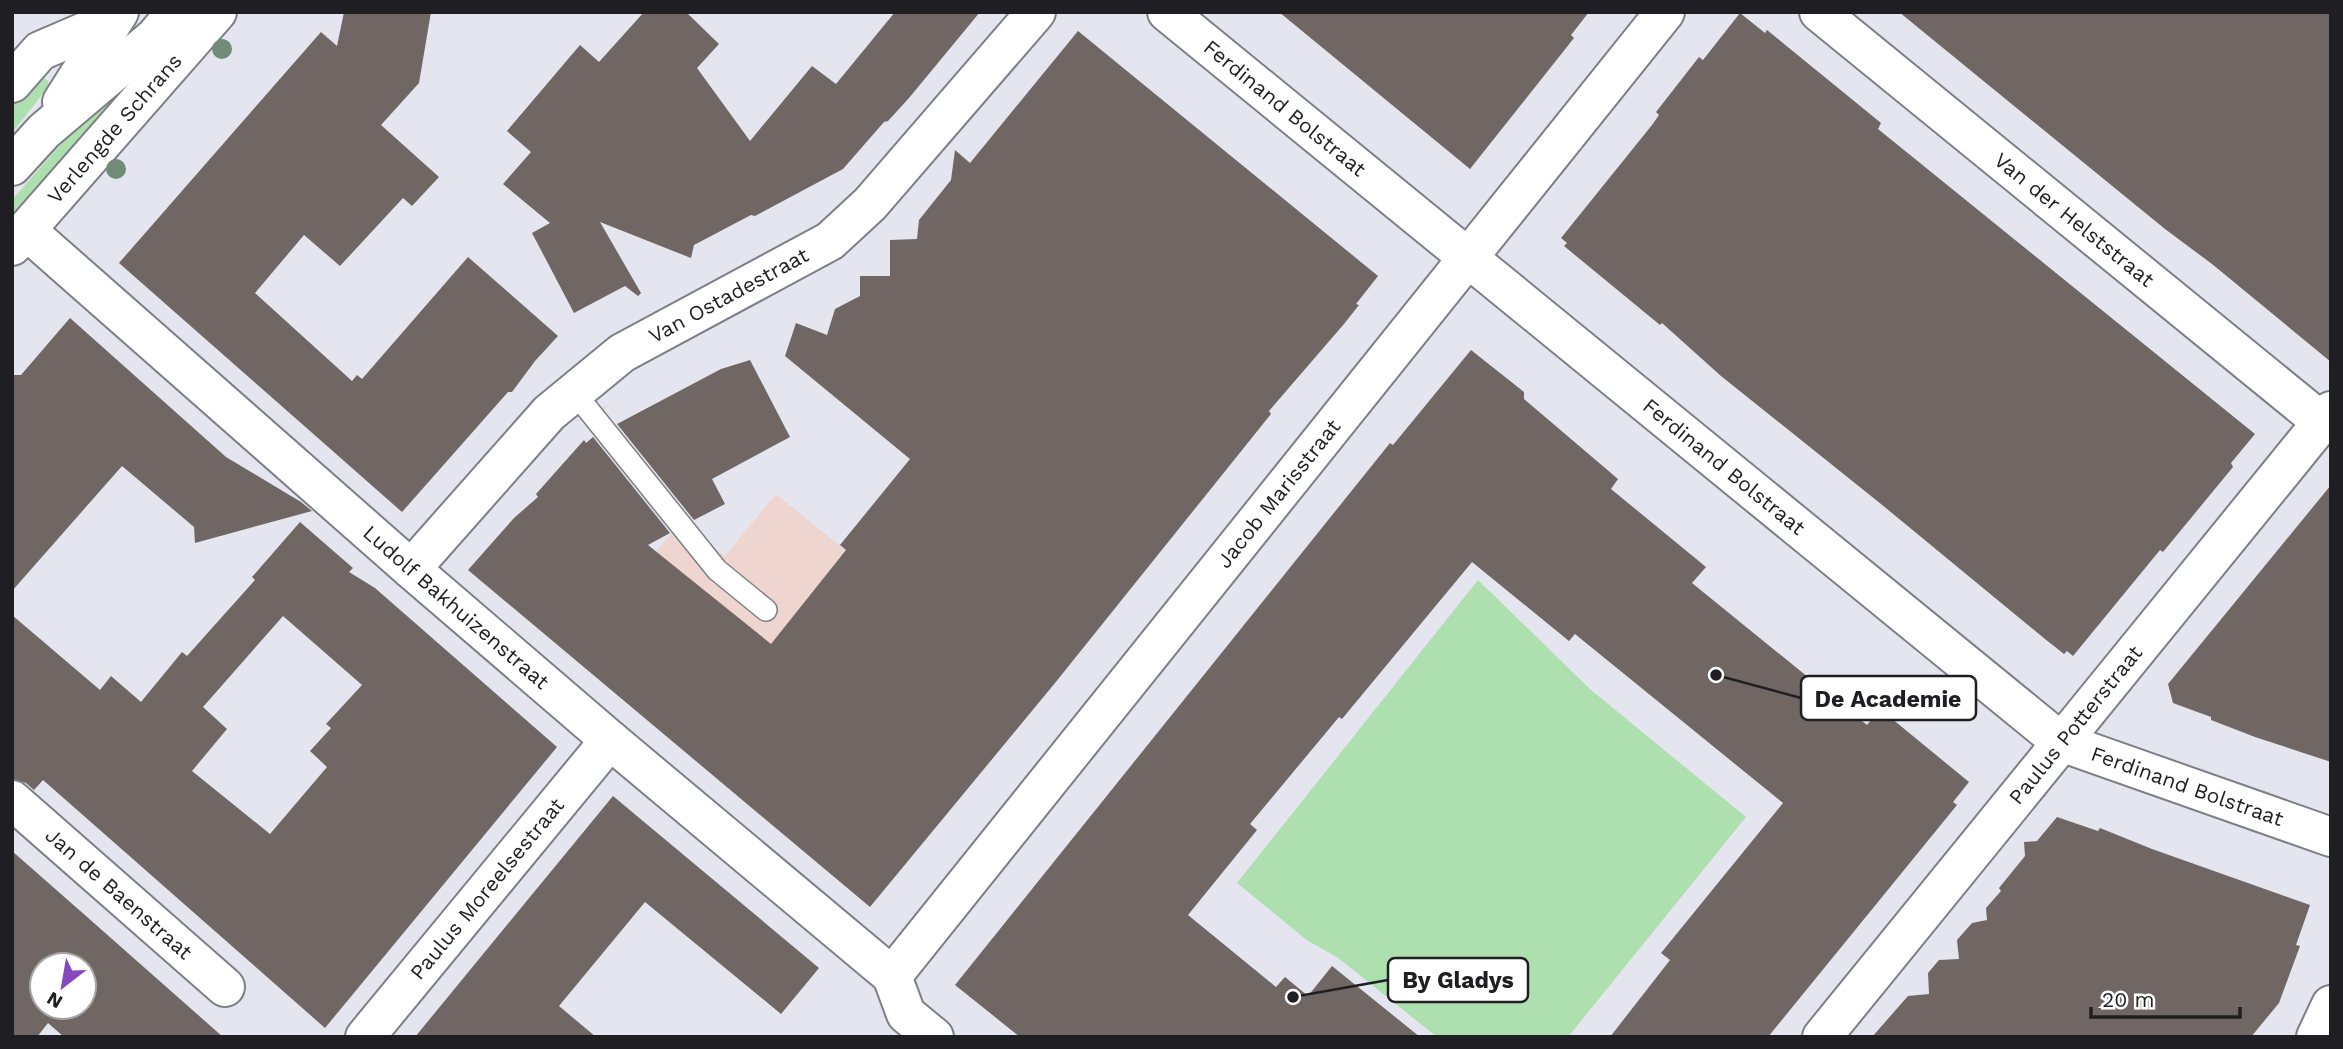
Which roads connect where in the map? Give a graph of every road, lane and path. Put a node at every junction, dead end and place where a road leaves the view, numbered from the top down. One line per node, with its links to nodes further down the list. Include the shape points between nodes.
1 (176, 12): 9 (street, Verlengde Schrans, via 155,37)
2 (217, 12): 11 (street, Verlengde Schrans)
3 (1036, 12): 13 (street, Van Ostadestraat, via 870,204 830,241 622,353)
4 (1167, 12): 12 (street, Ferdinand Bolstraat)
5 (1665, 12): 12 (street, Jacob Marisstraat)
6 (1819, 12): 14 (street, Van der Helststraat)
7 (115, 16): 8 (street, Verlengde Schrans, via 40,51); 9 (street, Verlengde Schrans)
8 (12, 83)
9 (44, 131): 10 (street, Verlengde Schrans)
10 (12, 166)
11 (19, 238): 15 (street, Ludolf Bakhuizenstraat)
12 (1469, 259): 18 (street, Ferdinand Bolstraat); 21 (street, Jacob Marisstraat)
13 (575, 392): 15 (street, Van Ostadestraat, via 549,413); 16 (lane, via 717,570)
14 (2328, 420): 18 (street, Paulus Potterstraat)
15 (411, 569): 17 (street, Ludolf Bakhuizenstraat)
16 (766, 610)
17 (610, 740): 21 (street, Ludolf Bakhuizenstraat); 24 (street, Paulus Moreelsestraat)
18 (2061, 742): 20 (street, Ferdinand Bolstraat); 26 (street, Paulus Potterstraat)
19 (12, 800): 22 (street, Jan de Baenstraat)
20 (2331, 837)
21 (892, 976): 25 (street, via 906,1014)
22 (225, 987)
23 (2331, 1005): 27 (street)
24 (365, 1037)
25 (934, 1037)
26 (1822, 1037)
27 (2316, 1037)

